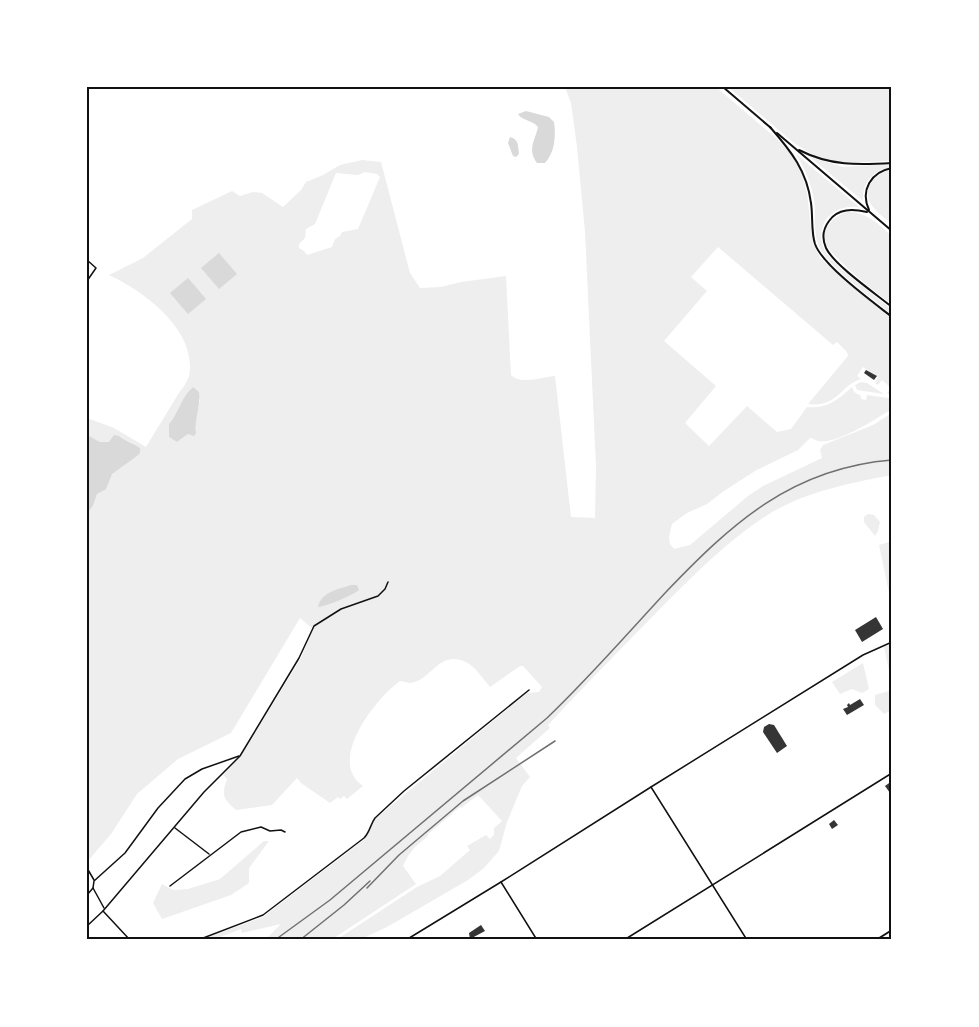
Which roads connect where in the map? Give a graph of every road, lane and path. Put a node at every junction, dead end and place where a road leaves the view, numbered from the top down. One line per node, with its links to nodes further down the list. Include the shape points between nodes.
1 (723, 87): 2 (main road)
2 (771, 128): 3 (main road); 11 (main road, via 794,155 806,178 815,244 823,258)
3 (792, 146): 4 (main road, via 816,158 842,164); 6 (main road)
4 (892, 163)
5 (892, 168): 6 (main road, via 868,184 865,200)
6 (870, 212): 7 (main road); 10 (main road, via 852,209 836,214 824,230 824,244 837,261)
7 (892, 231)
8 (87, 260): 9 (street, via 96,268)
9 (87, 281)
10 (892, 307)
11 (892, 317)
12 (388, 582): 15 (street, via 378,596 340,609 314,626)
13 (892, 642): 17 (street)
14 (529, 690): 32 (street, via 404,791 375,818 364,838 272,909)
15 (240, 756): 18 (street); 22 (street, via 185,779 125,853)
16 (892, 773): 24 (street)
17 (651, 787): 23 (street); 24 (street)
18 (175, 827): 20 (street); 28 (street)
19 (285, 832): 20 (street, via 251,828)
20 (210, 855): 25 (street)
21 (87, 868): 22 (street)
22 (94, 881): 26 (street)
23 (501, 882): 33 (street); 34 (street)
24 (712, 885): 35 (street); 36 (street)
25 (170, 886)
26 (93, 888): 27 (street); 28 (street)
27 (87, 895)
28 (104, 909): 29 (street); 31 (street)
29 (87, 926)
30 (892, 930): 37 (main road)
31 (130, 940)
32 (198, 940)
33 (406, 940)
34 (537, 940)
35 (624, 940)
36 (747, 940)
37 (876, 940)

